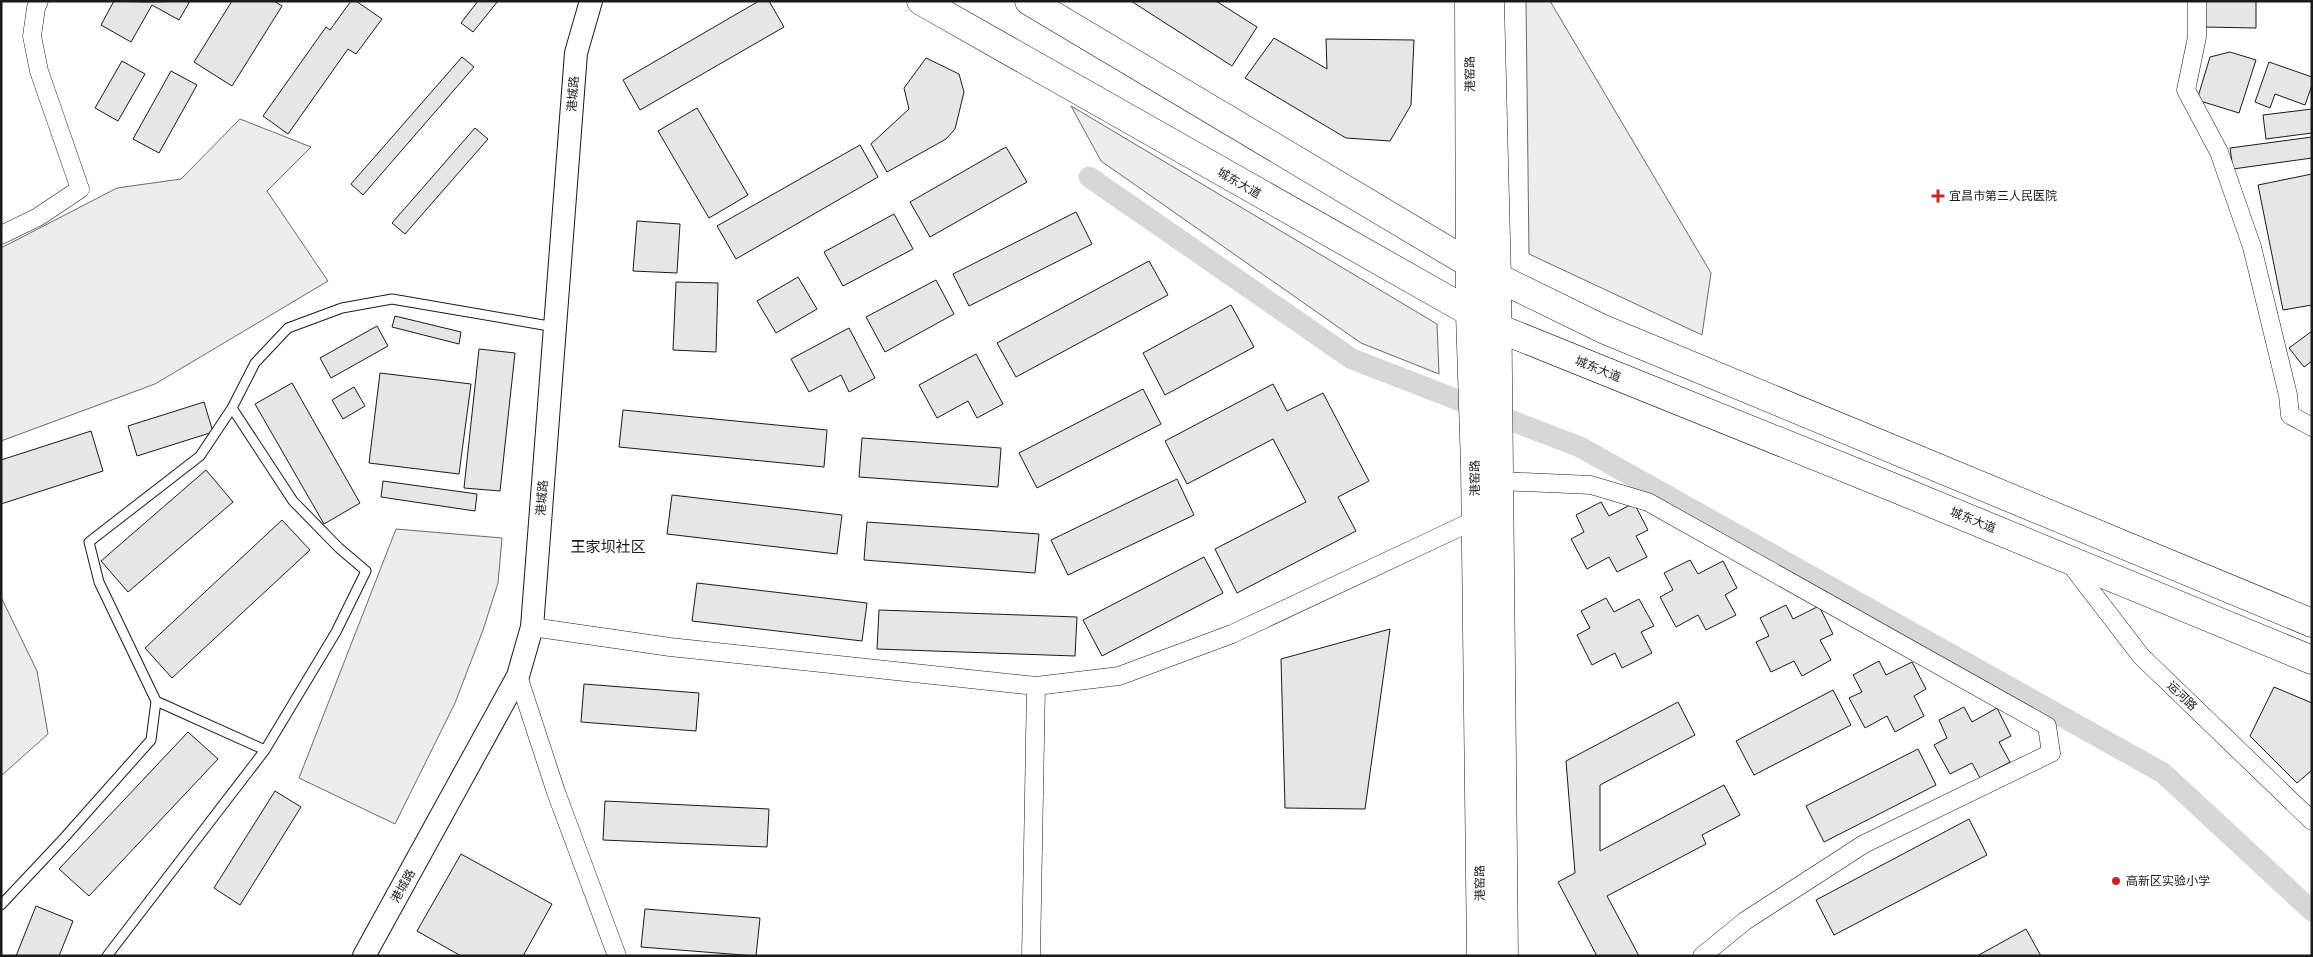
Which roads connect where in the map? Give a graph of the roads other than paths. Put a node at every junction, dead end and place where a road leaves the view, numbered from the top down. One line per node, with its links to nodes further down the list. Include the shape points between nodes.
1 (39, 1): 8 (street, via 32,36 39,71 80,189 38,217)
2 (591, 1): 12 (street, 港城路, via 576,53)
3 (921, 1): 11 (main road, 城东大道)
4 (1029, 1): 9 (main road)
5 (1469, 1): 9 (main road, 港窑路)
6 (1490, 1): 10 (main road, 港窑路)
7 (2197, 1): 16 (street, via 2197,37 2186,90 2219,152 2252,247 2290,414)
8 (1, 234)
9 (1472, 265): 10 (main road); 11 (main road, 港窑路)
10 (1498, 279): 13 (main road, 港窑路); 20 (main road, via 1603,329)
11 (1470, 314): 13 (main road, 城东大道); 14 (main road, 港窑路)
12 (555, 328): 15 (lane, via 392,299 342,308 288,328 255,363); 21 (street, 港城路)
13 (1498, 328): 14 (main road, 港窑路); 19 (main road, 城东大道)
14 (1484, 370): 17 (main road, 港窑路)
15 (232, 408): 25 (lane, via 200,456 89,542 99,582); 26 (lane, via 293,501 366,571 336,632)
16 (2312, 427)
17 (1491, 470): 18 (main road, 港窑路); 34 (main road, 港窑路); 35 (street, via 1591,485 1648,502 2047,726 2051,753 1864,844 1744,921)
18 (1476, 520): 24 (street, via 1232,634 1119,676); 33 (main road, 港窑路)
19 (2066, 558): 22 (main road, 城东大道); 27 (street, 运河路, via 2141,656)
20 (2312, 623)
21 (532, 626): 23 (street, 港城路); 24 (street, via 670,647)
22 (2312, 660)
23 (518, 676): 30 (street, 港城路); 31 (street, via 556,792)
24 (1036, 686): 32 (street)
25 (156, 701): 26 (lane); 28 (lane, via 151,740)
26 (265, 750): 29 (lane)
27 (2312, 821)
28 (2, 906)
29 (106, 956)
30 (364, 956)
31 (617, 956)
32 (1031, 956)
33 (1481, 956)
34 (1504, 956)
35 (1702, 956)

